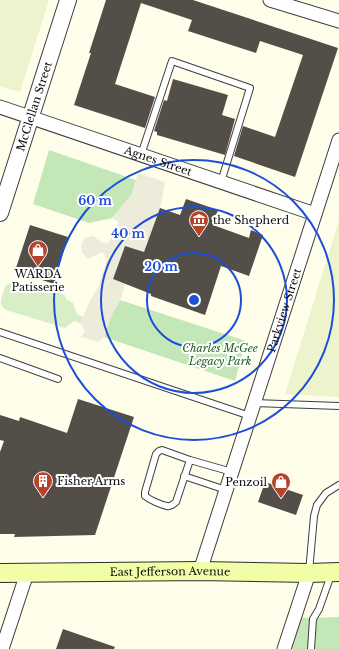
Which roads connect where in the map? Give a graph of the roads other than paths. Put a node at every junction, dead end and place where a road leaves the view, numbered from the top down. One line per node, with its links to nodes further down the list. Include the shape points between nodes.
1 (68, 0): 5 (street, McClellan Street)
2 (274, 1): 3 (street)
3 (339, 21)
4 (0, 107): 5 (street, Agnes Street)
5 (30, 117): 7 (street, Agnes Street); 9 (street, McClellan Street)
6 (339, 140): 10 (street, Parkview Street)
7 (141, 155): 8 (street, Agnes Street); 8 (lane, via 172,61 250,88)
8 (221, 182): 10 (street, Agnes Street)
9 (0, 212)
10 (315, 214): 14 (street, Parkview Street)
11 (0, 332): 16 (lane)
12 (0, 358): 13 (lane)
13 (58, 379)
14 (254, 403): 15 (lane); 16 (street, Parkview Street)
15 (339, 406)
16 (250, 416): 18 (street, Parkview Street)
17 (190, 460): 18 (lane); 19 (lane); 19 (lane, via 162,450 156,454 145,496 168,506 173,505)
18 (232, 472): 21 (street, Parkview Street)
19 (184, 476): 21 (lane)
20 (339, 485): 26 (lane, via 326,493 317,505)
21 (226, 490): 22 (street, Parkview Street)
22 (200, 571): 25 (main road, East Jefferson Avenue); 26 (main road, East Jefferson Avenue)
23 (336, 572): 26 (main road, East Jefferson Avenue); 29 (lane, via 313,619)
24 (0, 573): 25 (main road, East Jefferson Avenue)
25 (27, 573): 27 (street)
26 (309, 573): 28 (street)
27 (2, 649)
28 (284, 649)
29 (311, 649)

